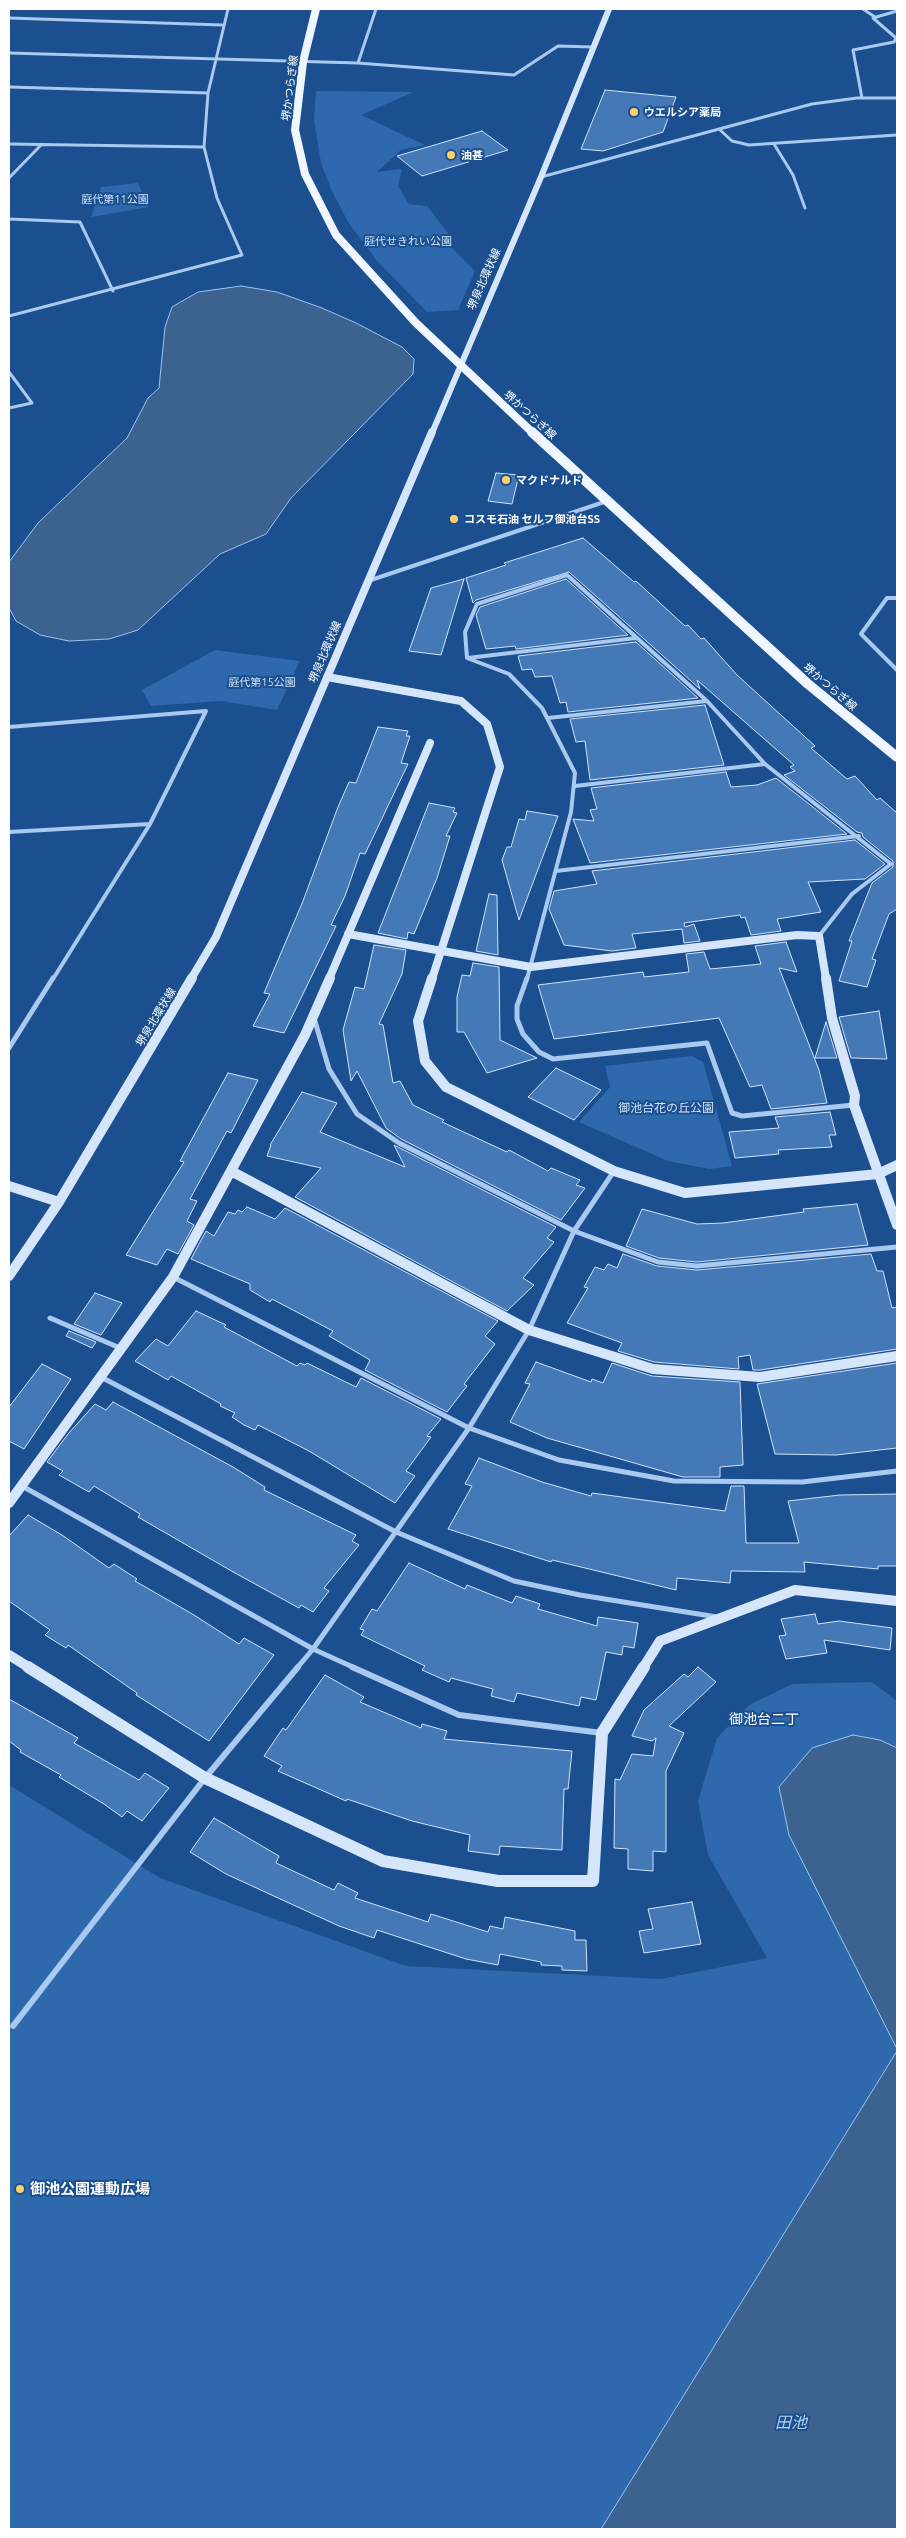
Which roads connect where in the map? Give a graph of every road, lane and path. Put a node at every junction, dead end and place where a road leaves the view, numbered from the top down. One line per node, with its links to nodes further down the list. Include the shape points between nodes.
1 (228, 9): 9 (street)
2 (316, 9): 13 (main road, 堺かつらぎ線)
3 (376, 9): 14 (street)
4 (609, 9): 10 (street, 堺泉北環状線)
5 (863, 9): 7 (street)
6 (897, 11): 7 (street)
7 (875, 17): 17 (street, via 896,38 894,42 853,50)
8 (9, 18): 9 (street)
9 (222, 25): 12 (street)
10 (593, 47): 14 (street, via 558,46 514,75); 25 (street, 堺泉北環状線)
11 (9, 52): 12 (street)
12 (216, 59): 13 (street); 16 (street)
13 (303, 62): 14 (street); 31 (main road, 堺かつらぎ線, via 296,130 305,174 336,235)
14 (358, 63)
15 (9, 87): 16 (street)
16 (208, 93): 24 (street)
17 (862, 98): 18 (street); 19 (street, via 812,104)
18 (897, 98)
19 (719, 129): 22 (street, via 732,141 749,145); 25 (street)
20 (897, 135): 22 (street)
21 (9, 144): 23 (street)
22 (774, 144): 27 (street, via 793,175)
23 (41, 145): 24 (street); 26 (street)
24 (204, 147): 29 (street, via 217,198 242,256)
25 (541, 176): 31 (street, 堺泉北環状線)
26 (9, 178)
27 (805, 208)
28 (9, 219): 29 (street, via 80,222)
29 (112, 291): 30 (street)
30 (9, 316)
31 (460, 366): 34 (main road, 堺かつらぎ線); 35 (street, 堺泉北環状線)
32 (9, 372): 33 (street, via 32,402)
33 (9, 408)
34 (607, 500): 35 (street); 45 (main road, 堺かつらぎ線, via 808,684)
35 (368, 581): 40 (street, 堺泉北環状線)
36 (897, 598): 39 (street, via 887,598 861,634)
37 (636, 638): 38 (street); 38 (street, via 567,575 477,604 465,632); 41 (street)
38 (468, 658): 42 (street, via 509,674)
39 (897, 670)
40 (327, 677): 54 (street, via 461,701 487,724 500,767); 64 (street, 堺泉北環状線, via 216,937)
41 (707, 701): 42 (street); 46 (street)
42 (548, 718): 47 (street, via 574,773)
43 (9, 727): 48 (street, via 206,711)
44 (430, 743): 52 (street)
45 (897, 758)
46 (765, 764): 47 (street); 50 (street)
47 (575, 786): 51 (street, via 572,812)
48 (150, 824): 49 (street); 57 (street)
49 (9, 832)
50 (859, 836): 51 (street); 53 (street, via 891,864 852,894)
51 (556, 871): 55 (street)
52 (348, 934): 54 (street); 56 (street)
53 (819, 936): 55 (street, via 797,935); 58 (street, via 832,1018 855,1096)
54 (442, 949): 55 (street); 61 (street, via 418,1021 425,1061 446,1087)
55 (531, 967): 58 (street, via 517,1006 517,1019 531,1044 553,1058 707,1043 732,1113 742,1116)
56 (313, 1015): 60 (street); 66 (street, via 329,1070 357,1114 399,1143)
57 (9, 1048)
58 (854, 1105): 62 (street)
59 (897, 1165): 62 (street)
60 (231, 1171): 69 (street); 71 (street)
61 (614, 1171): 62 (street, via 685,1193); 66 (street)
62 (878, 1174): 65 (street)
63 (9, 1186): 64 (street)
64 (59, 1202): 68 (street, 堺泉北環状線)
65 (897, 1225)
66 (574, 1231): 67 (street, via 658,1262 697,1266); 71 (street)
67 (897, 1247)
68 (9, 1276)
69 (173, 1277): 72 (street); 75 (street)
70 (50, 1318): 72 (street)
71 (529, 1330): 73 (street, via 652,1369 760,1377); 75 (street)
72 (120, 1348): 74 (street)
73 (897, 1356)
74 (99, 1376): 77 (street); 79 (street)
75 (469, 1428): 76 (street, via 559,1460 674,1481 802,1482); 79 (street)
76 (897, 1471)
77 (22, 1486): 78 (street); 82 (street)
78 (9, 1503)
79 (396, 1532): 81 (street, via 514,1581); 82 (street)
80 (897, 1601): 81 (street, via 795,1590)
81 (721, 1618): 84 (street, via 660,1641)
82 (313, 1649): 84 (street, via 460,1715); 85 (street)
83 (9, 1655): 85 (street)
84 (602, 1733): 85 (street, via 593,1881 498,1880 383,1861)
85 (205, 1778): 86 (street)
86 (13, 2026)

